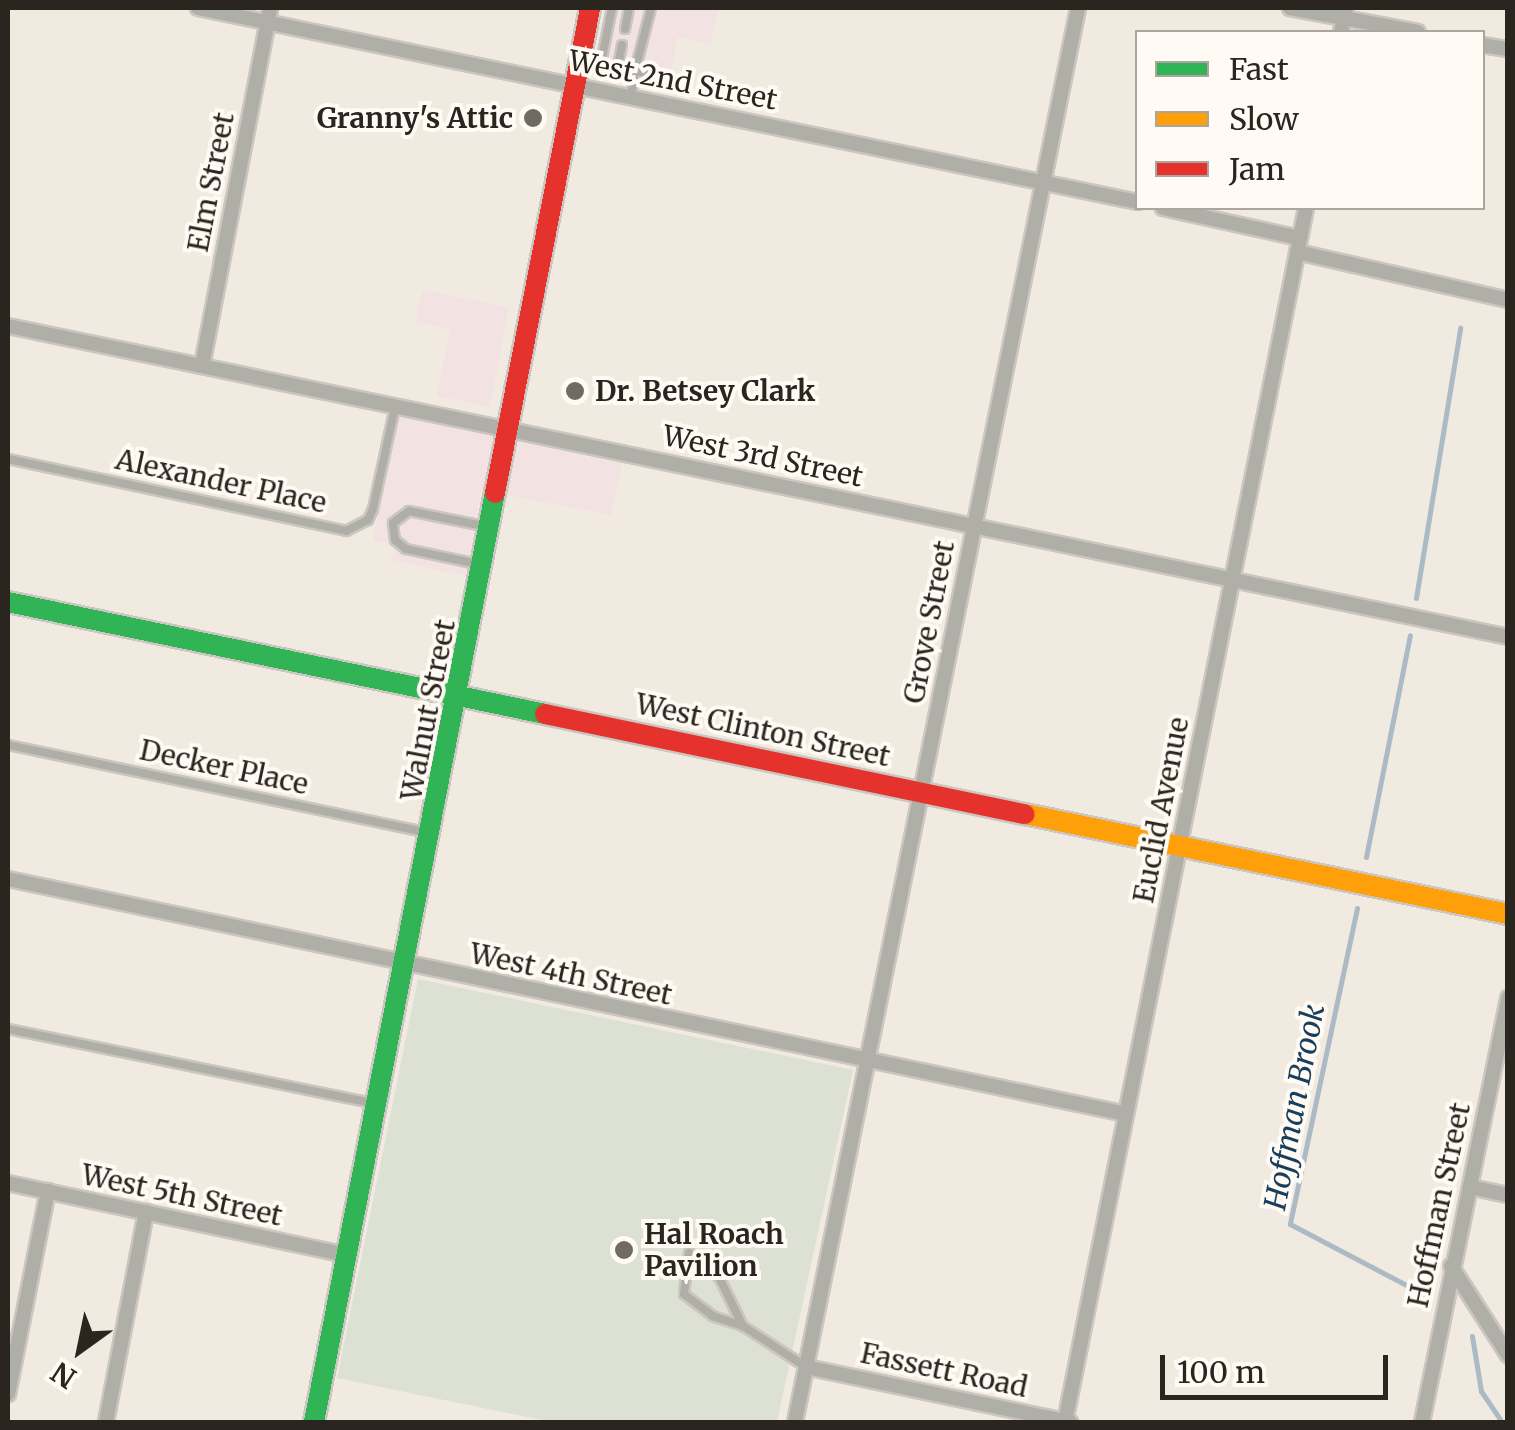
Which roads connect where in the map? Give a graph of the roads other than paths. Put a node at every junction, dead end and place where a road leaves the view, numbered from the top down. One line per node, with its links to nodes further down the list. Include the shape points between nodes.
1 (198, 8): 8 (street, West 2nd Street)
2 (590, 8): 13 (street, Walnut Street)
3 (612, 8): 13 (lane)
4 (629, 8): 10 (lane)
5 (651, 8): 15 (lane)
6 (1078, 8): 19 (street, Grove Street)
7 (1290, 8): 9 (street)
8 (268, 14): 17 (street, West 2nd Street); 26 (street, Elm Street)
9 (1344, 20): 11 (street)
10 (625, 29)
11 (1406, 30)
12 (622, 45): 14 (lane)
13 (591, 61): 14 (lane); 17 (street, Walnut Street)
14 (618, 66): 15 (lane)
15 (635, 71): 16 (lane); 18 (lane)
16 (667, 77)
17 (576, 86): 18 (street, West 2nd Street); 28 (street, Walnut Street)
18 (631, 97): 19 (street, West 2nd Street)
19 (1042, 180): 20 (street, West 2nd Street); 30 (street, Grove Street)
20 (1135, 201)
21 (1170, 210): 23 (street)
22 (1306, 210): 23 (street, Euclid Avenue)
23 (1298, 245): 24 (street); 33 (street, Euclid Avenue)
24 (1508, 300)
25 (8, 326): 26 (street, West 3rd Street)
26 (202, 366): 27 (street, West 3rd Street)
27 (395, 407): 28 (street, West 3rd Street); 29 (lane, Alexander Place, via 373,509 361,526 346,531)
28 (511, 427): 30 (street, West 3rd Street); 31 (street, Walnut Street)
29 (8, 459)
30 (973, 526): 33 (street, West 3rd Street); 38 (street, Grove Street)
31 (492, 528): 32 (street, Walnut Street); 32 (lane, via 409,511 394,522 395,540 406,549)
32 (485, 566): 36 (street, Walnut Street)
33 (1233, 580): 35 (street, West 3rd Street); 40 (street, Euclid Avenue)
34 (8, 602): 36 (street, West Clinton Street)
35 (1508, 637)
36 (460, 697): 38 (street, West Clinton Street); 39 (street, Walnut Street)
37 (8, 745): 39 (lane, Decker Place)
38 (922, 791): 40 (street, West Clinton Street); 46 (street, Grove Street)
39 (432, 834): 43 (street, Walnut Street)
40 (1179, 845): 42 (street, West Clinton Street); 48 (street, Euclid Avenue)
41 (8, 880): 43 (street, West 4th Street)
42 (1508, 914)
43 (406, 965): 46 (street, West 4th Street); 47 (street, Walnut Street)
44 (1508, 998): 50 (street, Hoffman Street)
45 (8, 1029): 47 (lane)
46 (870, 1061): 48 (street, West 4th Street); 58 (street, Grove Street)
47 (377, 1104): 54 (street, Walnut Street)
48 (1126, 1114): 63 (street, Euclid Avenue)
49 (8, 1183): 51 (street, West 5th Street)
50 (1470, 1186): 52 (street); 55 (street, Hoffman Street)
51 (48, 1191): 53 (street, West 5th Street); 59 (street)
52 (1508, 1195)
53 (146, 1212): 54 (street, West 5th Street); 60 (street)
54 (347, 1256): 61 (street, Walnut Street)
55 (1451, 1266): 57 (street); 64 (street, Hoffman Street)
56 (743, 1326): 56 (lane, via 713,1316 684,1294 689,1253 719,1276); 58 (lane)
57 (1508, 1354)
58 (806, 1367): 62 (street, Grove Street); 63 (street, Fassett Road)
59 (8, 1394)
60 (106, 1422)
61 (314, 1422)
62 (795, 1422)
63 (1067, 1422)
64 (1422, 1422)

